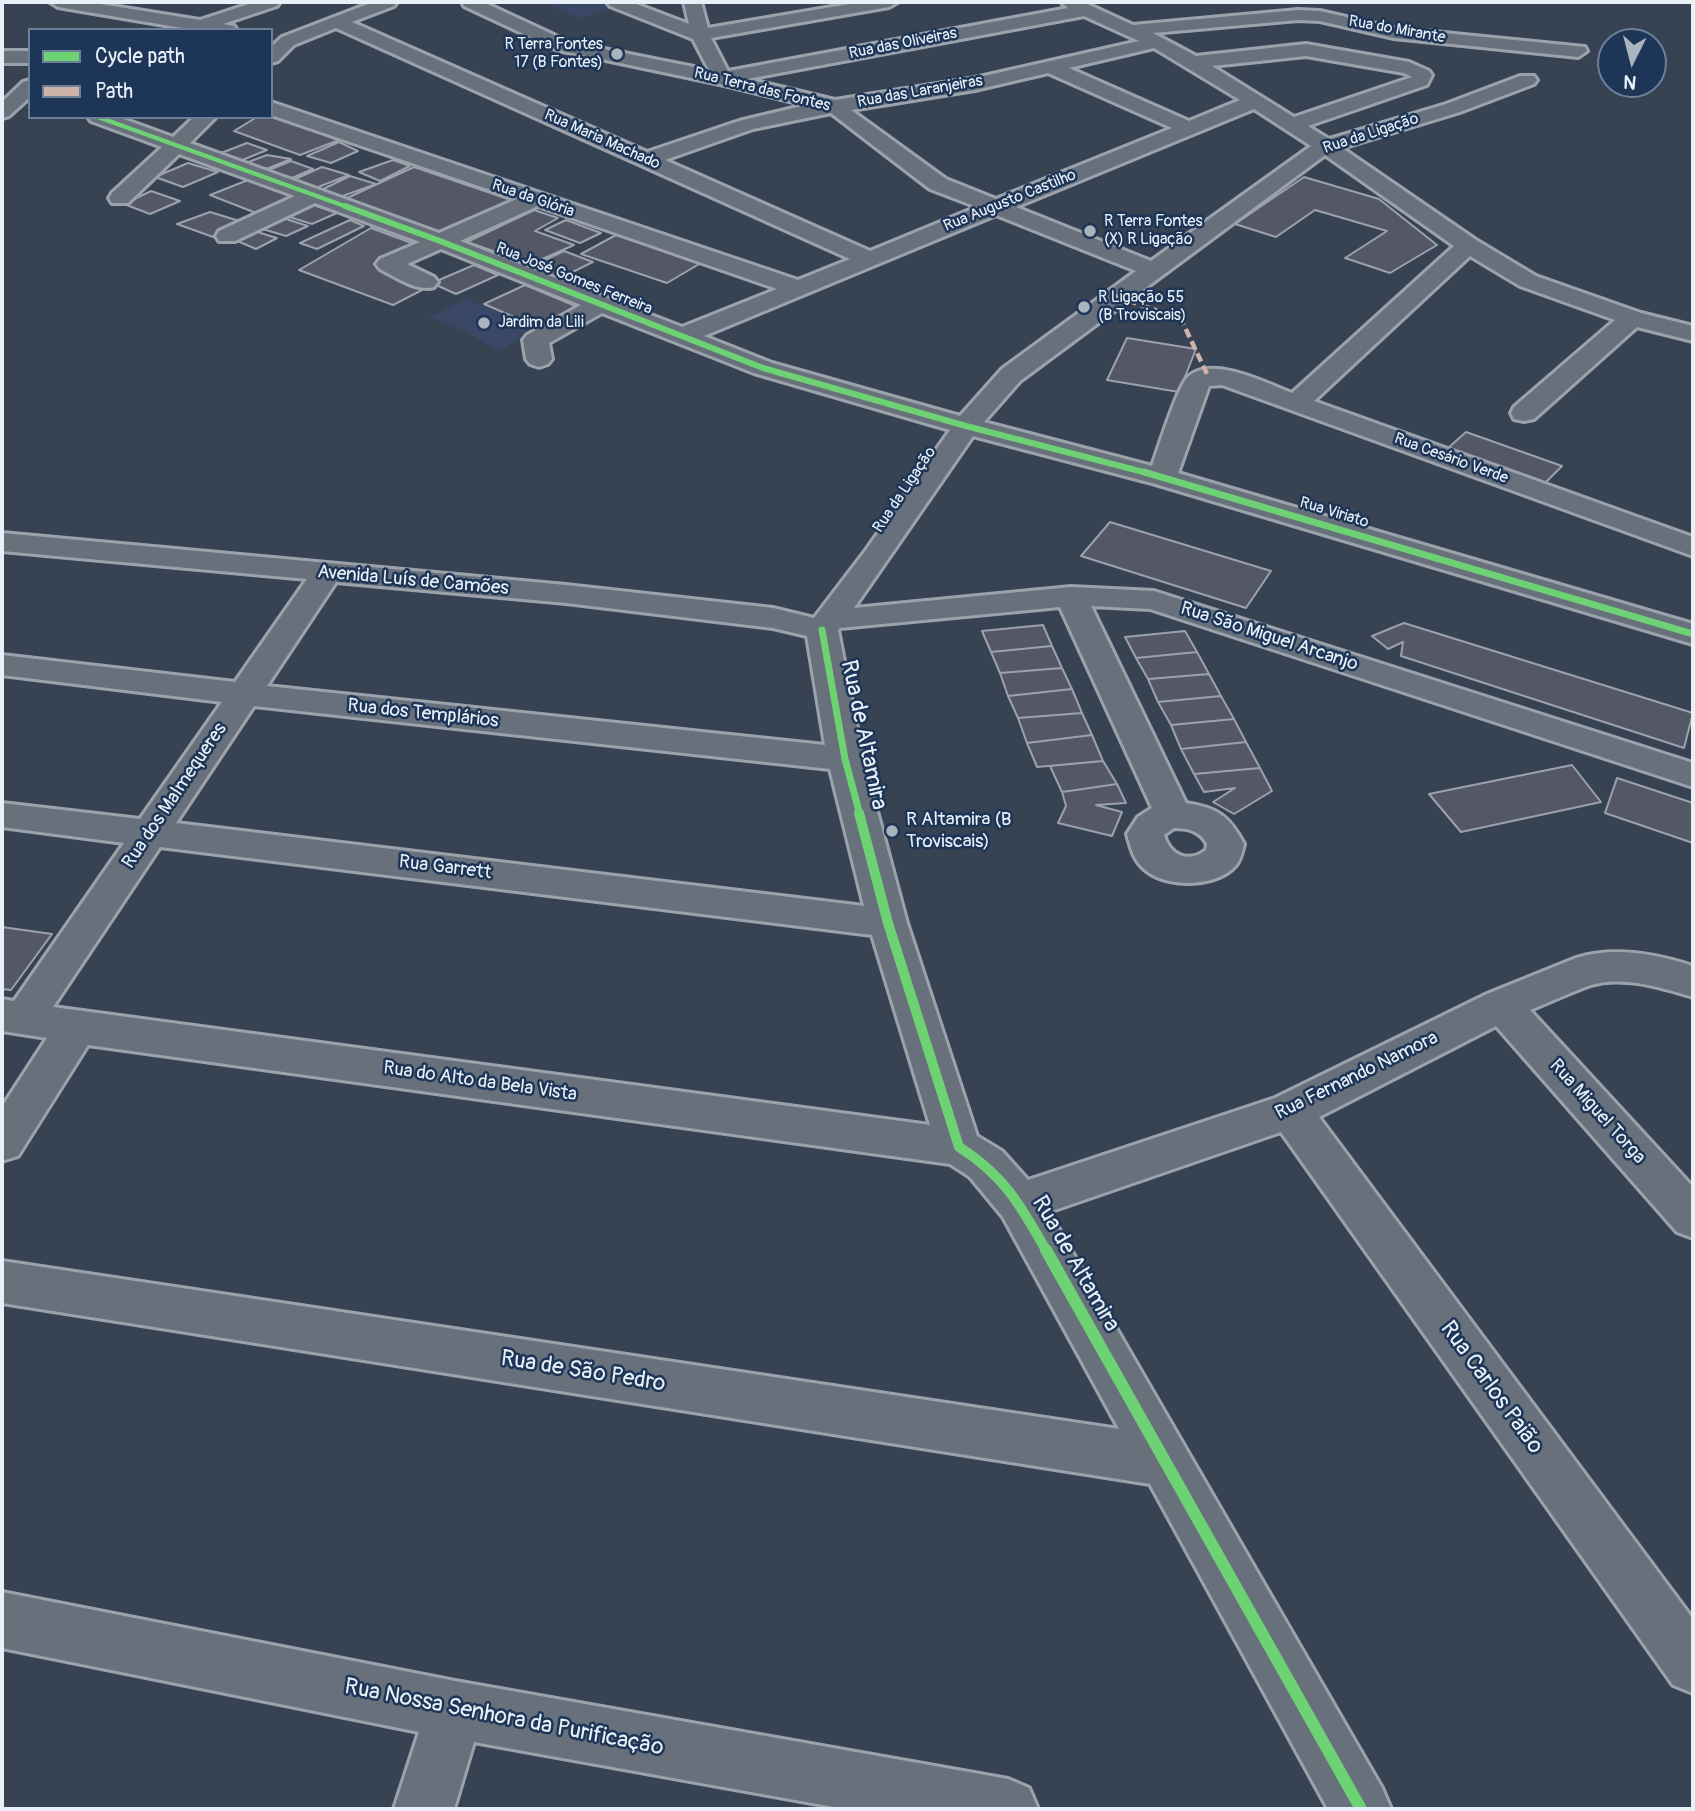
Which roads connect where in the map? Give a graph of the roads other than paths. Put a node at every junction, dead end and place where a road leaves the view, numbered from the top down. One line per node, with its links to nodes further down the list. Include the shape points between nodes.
1 (58, 2): 9 (street)
2 (271, 2): 12 (street)
3 (388, 2): 10 (street)
4 (470, 2): 23 (street, Rua Terra das Fontes, via 565,46)
5 (616, 2): 14 (street, via 673,25)
6 (693, 2): 14 (street)
7 (889, 2): 14 (street)
8 (1078, 6): 15 (street); 23 (street, Rua das Oliveiras)
9 (111, 10): 11 (street); 12 (street)
10 (337, 22): 16 (street); 37 (street, Rua Maria Machado)
11 (97, 23)
12 (188, 26): 13 (street)
13 (208, 28)
14 (699, 28): 23 (street)
15 (1132, 30): 17 (street); 18 (street, Rua do Mirante, via 1320,16 1394,33)
16 (280, 39)
17 (1157, 42): 21 (street); 22 (street, Rua das Laranjeiras)
18 (1578, 51)
19 (2, 57): 20 (street)
20 (28, 57)
21 (1193, 62): 26 (street); 33 (street, via 1306,50 1409,68 1422,75 1420,81)
22 (1051, 67): 27 (street, Rua das Laranjeiras, via 913,96); 34 (street)
23 (720, 78): 27 (street, Rua Terra das Fontes)
24 (1527, 80): 36 (street, Rua da Ligação)
25 (28, 88): 29 (street)
26 (1253, 102): 30 (street, Rua Augusto Castilho); 33 (street)
27 (834, 106): 37 (street, Rua das Laranjeiras, via 746,125); 41 (street, Rua Terra das Fontes, via 938,184)
28 (273, 109): 40 (street, Rua da Glória)
29 (2, 112)
30 (1224, 114): 33 (street, Rua Augusto Castilho); 34 (street, Rua Augusto Castilho)
31 (103, 119): 35 (street, Rua José Gomes Ferreira)
32 (204, 119): 35 (street)
33 (1287, 122): 36 (street)
34 (1188, 128): 41 (street, Rua Augusto Castilho)
35 (175, 146): 38 (street, Rua José Gomes Ferreira); 39 (street)
36 (1326, 146): 44 (street); 46 (street, Rua da Ligação)
37 (646, 160): 45 (street, Rua Maria Machado)
38 (313, 196): 42 (street); 43 (street, Rua José Gomes Ferreira)
39 (120, 198)
40 (534, 200): 43 (street); 48 (street, Rua da Glória)
41 (995, 207): 45 (street, Rua Augusto Castilho); 46 (street, Rua Terra das Fontes)
42 (227, 236)
43 (440, 241): 47 (street, via 388,264); 49 (street, Rua José Gomes Ferreira)
44 (1468, 245): 51 (street, via 1528,281); 56 (street)
45 (867, 258): 48 (street, Rua Augusto Castilho)
46 (1151, 269): 58 (street, Rua da Ligação, via 1011,375)
47 (426, 282)
48 (796, 288): 54 (street, Rua Augusto Castilho)
49 (599, 305): 54 (street, Rua José Gomes Ferreira); 55 (street, via 536,340)
50 (1682, 310): 52 (street)
51 (1632, 318): 52 (street); 57 (street)
52 (1659, 324): 53 (street)
53 (1693, 334)
54 (680, 337): 58 (street, Rua José Gomes Ferreira, via 763,368)
55 (539, 359)
56 (1297, 402): 59 (street, Rua Cesário Verde, via 1226,378 1208,376 1197,382); 60 (street, Rua Cesário Verde)
57 (1524, 413)
58 (966, 426): 59 (street, Rua Viriato); 64 (street, Rua da Ligação)
59 (1162, 477): 65 (street, Rua Viriato)
60 (1689, 539)
61 (2, 542): 62 (street, Avenida Luís de Camões)
62 (326, 574): 64 (street, Avenida Luís de Camões); 67 (street, Rua dos Malmequeres)
63 (1071, 596): 64 (street, Rua São Miguel Arcanjo); 69 (street, Rua São Miguel Arcanjo, via 1154,600); 71 (street)
64 (826, 624): 68 (street, Rua de Altamira)
65 (1693, 634)
66 (2, 665): 67 (street, Rua dos Templários)
67 (244, 694): 68 (street, Rua dos Templários); 72 (street, Rua dos Malmequeres)
68 (845, 759): 73 (street, Rua de Altamira)
69 (1693, 775)
70 (2, 815): 72 (street, Rua Garrett)
71 (1173, 815)
72 (151, 832): 73 (street, Rua Garrett); 76 (street, Rua dos Malmequeres)
73 (888, 923): 80 (street, Rua de Altamira)
74 (1693, 982): 75 (street, Rua Fernando Namora, via 1630,967 1590,969)
75 (1501, 1006): 78 (street, Rua Fernando Namora); 82 (street, Rua Miguel Torga)
76 (13, 1017): 77 (street, Rua do Alto da Bela Vista)
77 (77, 1027): 79 (street); 80 (street, Rua do Alto da Bela Vista)
78 (1290, 1111): 81 (street, Rua Fernando Namora); 86 (street, Rua Carlos Paião)
79 (2, 1143)
80 (959, 1147): 81 (street, Rua de Altamira, via 986,1164)
81 (1019, 1203): 84 (street, Rua de Altamira)
82 (1693, 1218)
83 (2, 1282): 84 (street, Rua de São Pedro)
84 (1165, 1461): 90 (street, Rua de Altamira)
85 (2, 1620): 87 (street, Rua Nossa Senhora da Purificação)
86 (1693, 1665)
87 (455, 1710): 88 (street); 89 (street, Rua Nossa Senhora da Purificação)
88 (424, 1809)
89 (1008, 1809)
90 (1361, 1809)

